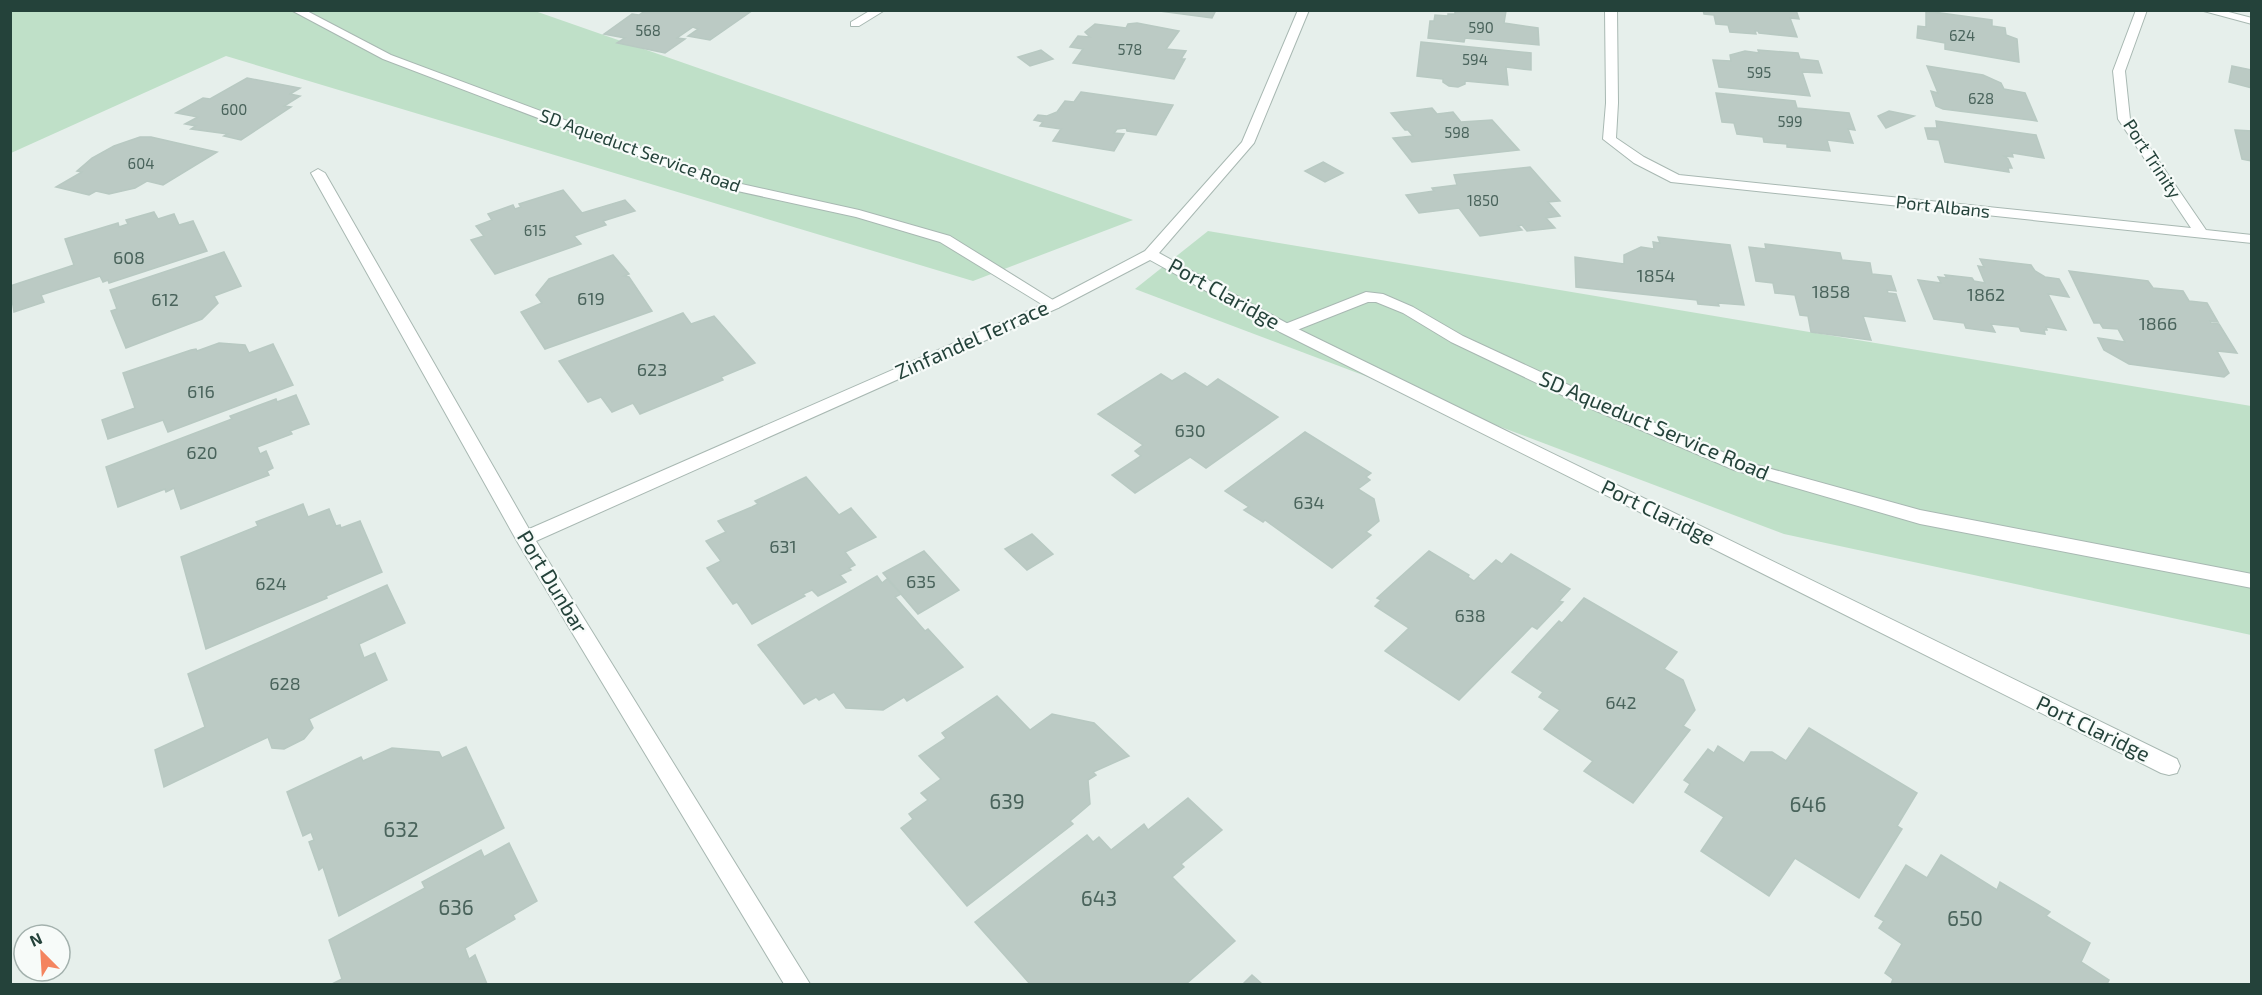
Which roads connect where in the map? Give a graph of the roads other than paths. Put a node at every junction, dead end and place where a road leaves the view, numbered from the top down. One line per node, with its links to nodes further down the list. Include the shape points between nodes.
1 (296, 10): 13 (street, SD Aqueduct Service Road, via 387,57 724,184 859,214 945,239)
2 (880, 10): 8 (street)
3 (1304, 10): 12 (street, Zinfandel Terrace, via 1248,144)
4 (1611, 10): 10 (street, Port Albans, via 1609,139 1676,179)
5 (2142, 10): 10 (street, Port Trinity, via 2119,71 2124,119)
6 (2205, 10): 7 (street)
7 (2252, 21)
8 (855, 24)
9 (318, 173): 15 (street, Port Dunbar)
10 (2202, 234): 11 (street, Port Albans)
11 (2252, 239)
12 (1150, 254): 13 (street, Zinfandel Terrace); 14 (street, Port Claridge)
13 (1053, 305): 15 (street, Zinfandel Terrace)
14 (1286, 329): 16 (street, SD Aqueduct Service Road, via 1366,297 1378,297 1593,403 1740,466 1920,517); 17 (street, Port Claridge)
15 (525, 538): 18 (street, Port Dunbar)
16 (2252, 581)
17 (2169, 766)
18 (798, 984)

